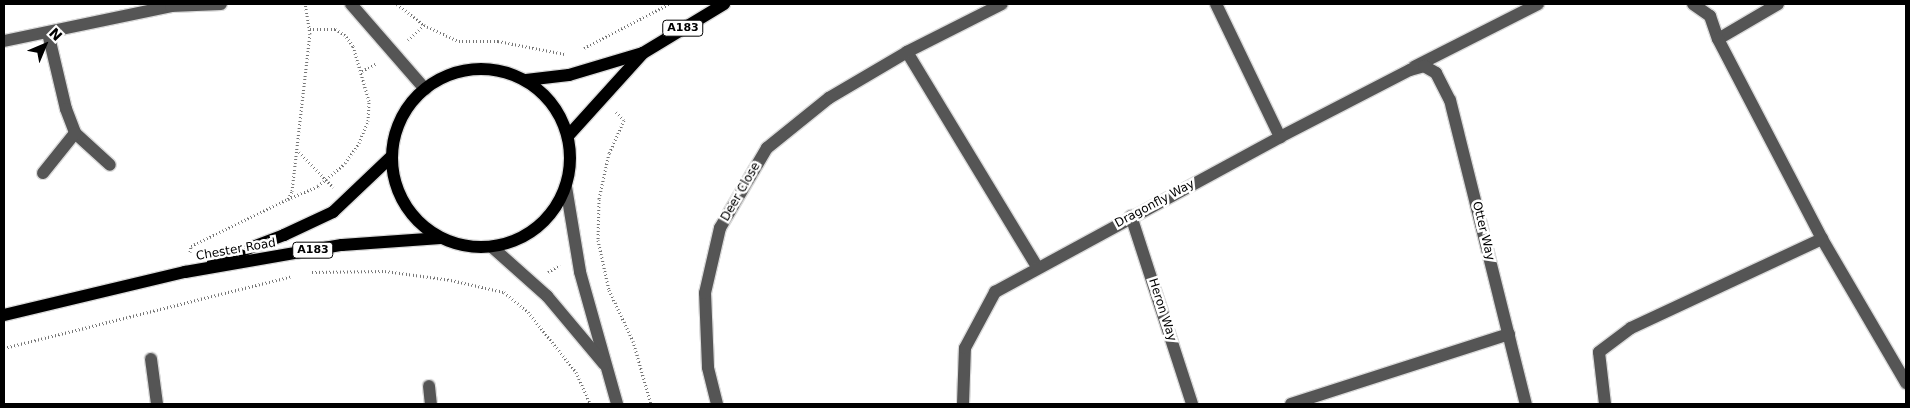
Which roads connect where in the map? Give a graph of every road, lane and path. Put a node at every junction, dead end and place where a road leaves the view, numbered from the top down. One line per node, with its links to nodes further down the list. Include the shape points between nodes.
1 (221, 4): 12 (street)
2 (305, 4): 13 (path)
3 (351, 4): 24 (street)
4 (397, 4): 20 (path, via 424,25 459,41 498,41)
5 (669, 4): 17 (path)
6 (724, 4): 19 (main road, A183)
7 (1002, 4): 18 (street, Deer Close)
8 (1216, 4): 28 (street)
9 (1538, 4): 22 (street)
10 (1694, 4): 15 (street, via 1710,16)
11 (1778, 4): 15 (street)
12 (134, 9): 14 (street)
13 (309, 29): 33 (path, via 296,175); 33 (path, via 335,29 345,34 353,46 369,101 368,121 359,143 345,163 318,186)
14 (48, 33): 16 (street); 26 (street)
15 (1718, 39): 36 (street)
16 (4, 41)
17 (576, 52)
18 (907, 52): 40 (street); 58 (street, Deer Close, via 829,98 766,148 720,228 705,293 708,367)
19 (643, 53): 23 (main road, A183, via 569,74); 25 (main road, A183)
20 (570, 55)
21 (1424, 66): 22 (street, Dragonfly Way); 47 (street, Otter Way, via 1436,73 1450,100)
22 (1410, 70): 28 (street, Dragonfly Way)
23 (526, 80): 24 (main road, via 491,68 463,70 440,78); 27 (main road, via 553,105)
24 (425, 90): 29 (main road, via 404,110 396,126)
25 (602, 98): 27 (main road, A183); 38 (path, via 624,120 609,154 598,199)
26 (75, 133): 30 (street); 31 (street)
27 (568, 136): 32 (main road, via 570,167)
28 (1280, 137): 34 (street, Dragonfly Way)
29 (391, 157): 35 (main road, via 393,174 404,204 416,220); 41 (main road, Chester Road / A183, via 333,212 284,235)
30 (110, 166)
31 (43, 173)
32 (566, 187): 37 (main road, via 554,209 540,225 512,242); 39 (street)
33 (288, 199): 41 (path, via 191,246)
34 (1131, 216): 40 (street, Dragonfly Way); 60 (street, Heron Way)
35 (441, 238): 37 (main road, via 461,245); 41 (main road, Chester Road / A183, via 342,245)
36 (1822, 239): 51 (street); 63 (street, via 1631,328 1599,352)
37 (492, 247): 44 (street)
38 (600, 251): 39 (path); 57 (path, via 609,290 633,341)
39 (577, 256): 44 (path); 50 (street)
40 (1037, 267): 59 (street, Dragonfly Way, via 995,292 965,348)
41 (185, 272): 46 (main road, Chester Road / A183)
42 (309, 272): 45 (path, via 385,271 504,292)
43 (300, 274): 48 (path, via 225,290)
44 (532, 281): 45 (path); 50 (street)
45 (515, 301): 55 (path, via 528,312 576,372)
46 (4, 315)
47 (1509, 334): 61 (street); 62 (street, Otter Way)
48 (4, 348)
49 (151, 359): 53 (street)
50 (609, 370): 56 (street)
51 (1906, 384)
52 (429, 386): 54 (street)
53 (157, 404)
54 (431, 404)
55 (590, 404)
56 (617, 404)
57 (651, 404)
58 (717, 404)
59 (963, 404)
60 (1192, 404)
61 (1291, 404)
62 (1526, 404)
63 (1606, 404)

